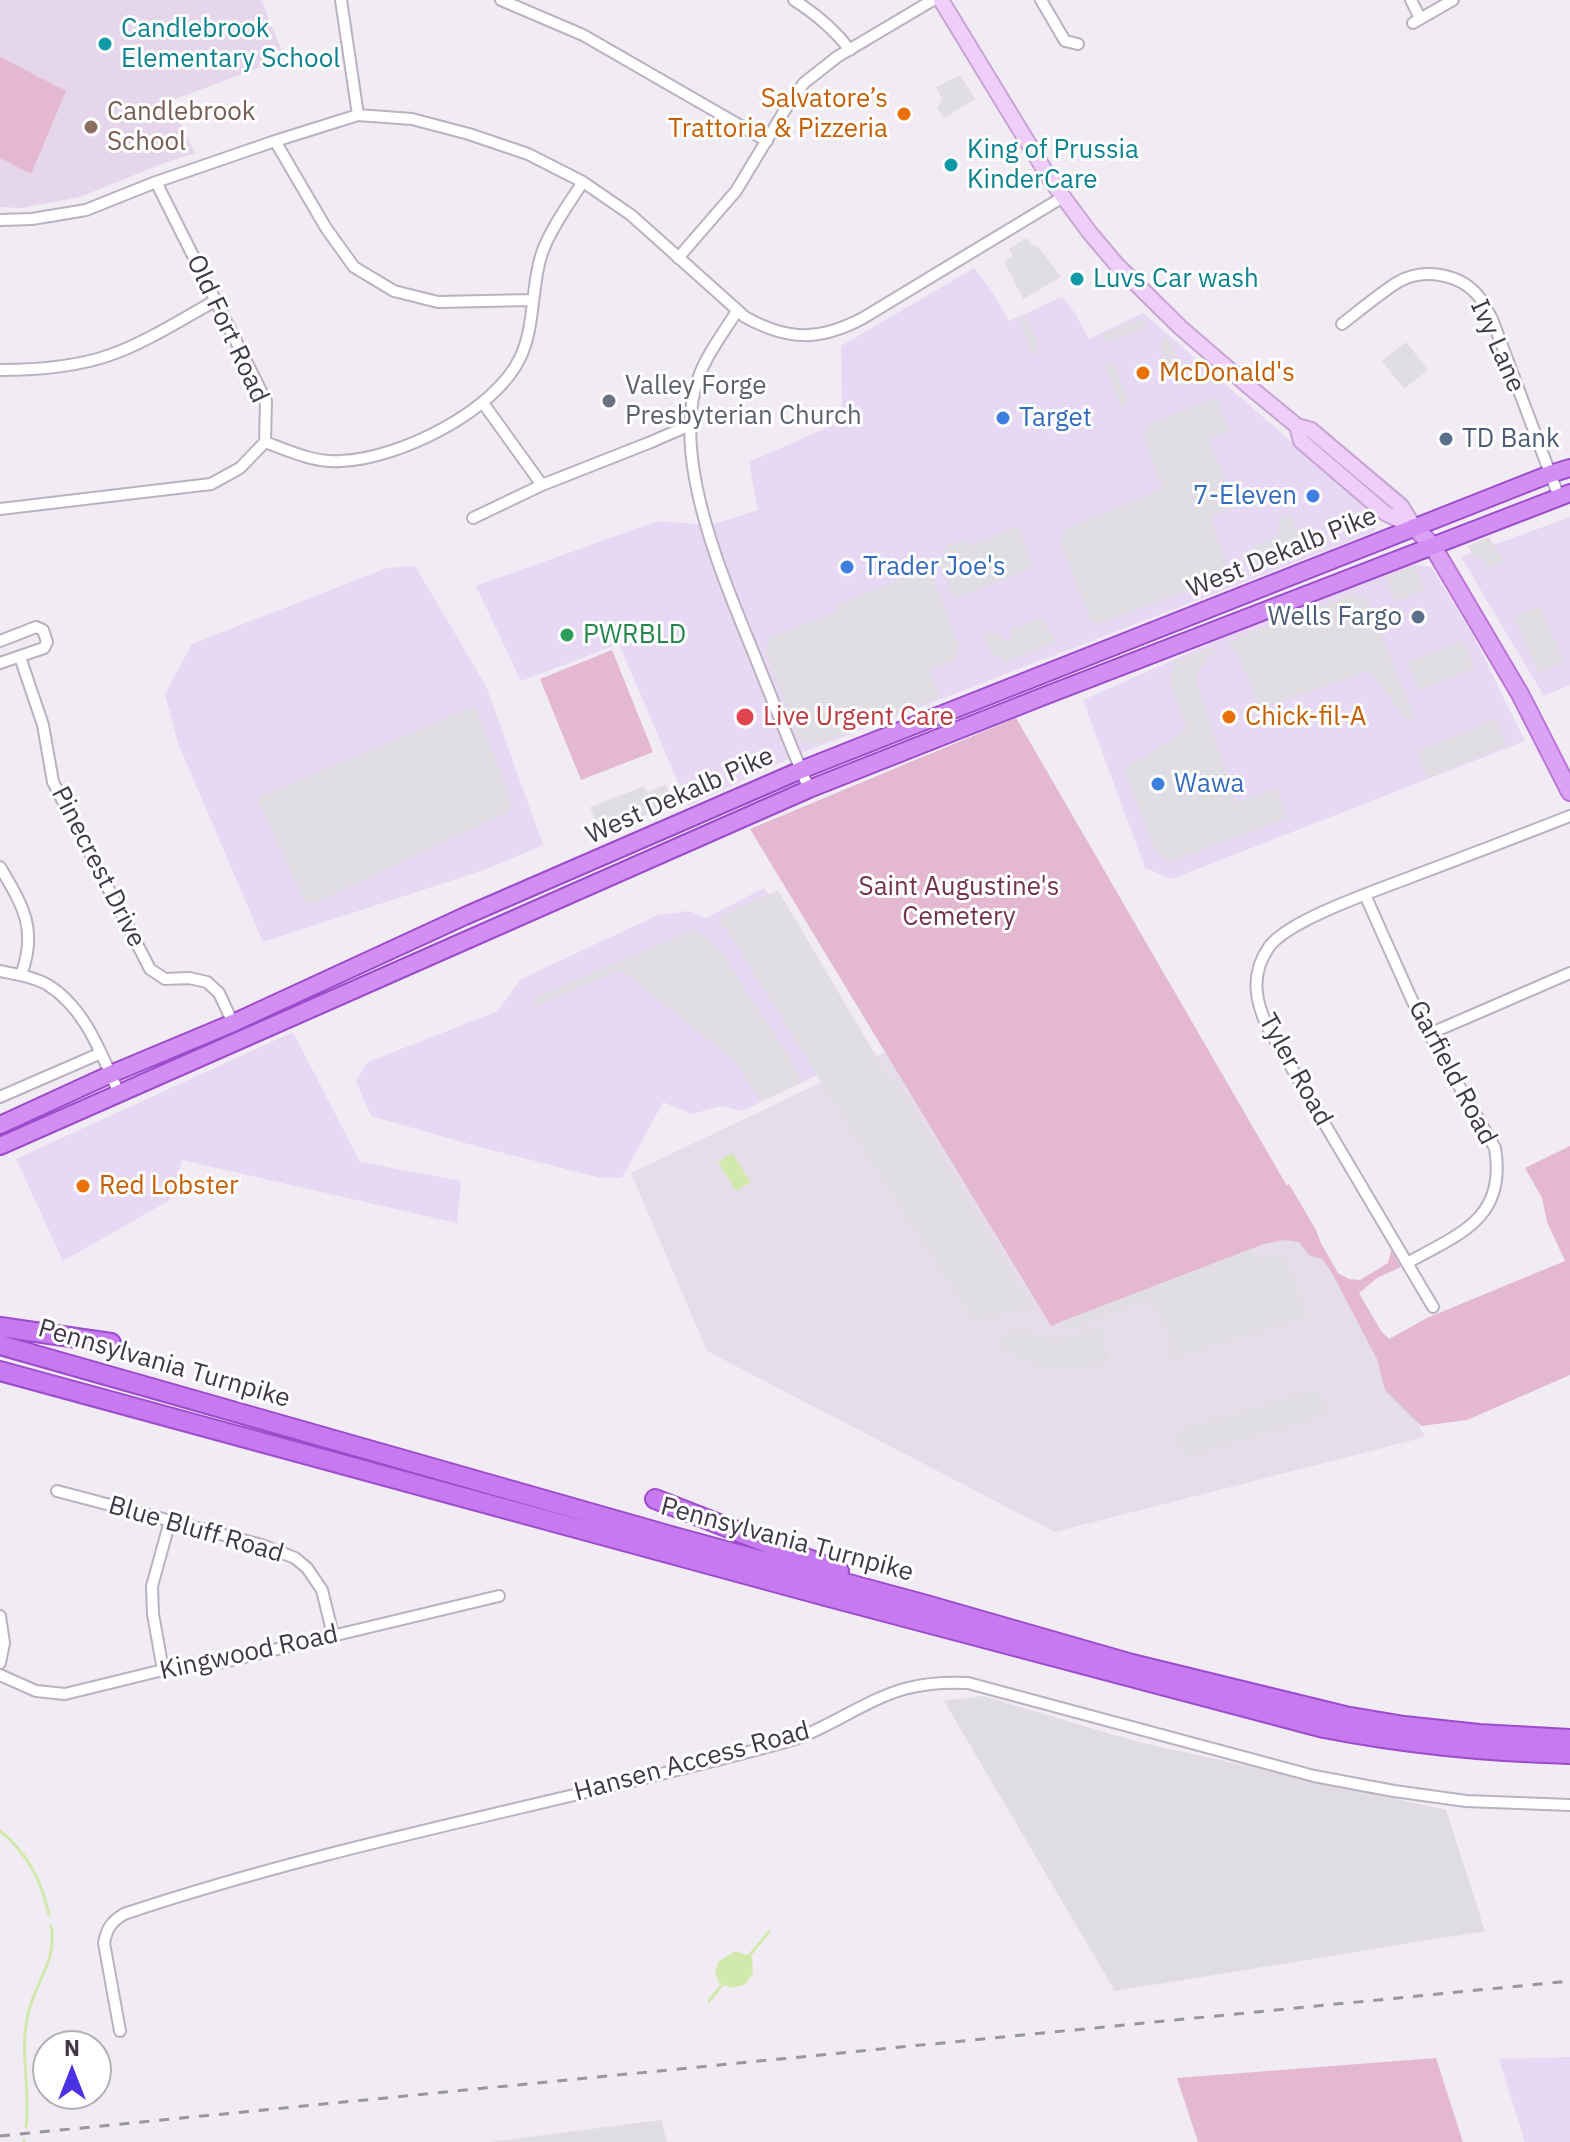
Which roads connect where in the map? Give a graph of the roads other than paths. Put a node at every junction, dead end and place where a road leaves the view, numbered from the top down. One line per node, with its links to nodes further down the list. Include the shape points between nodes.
1 (341, 0): 11 (street)
2 (501, 0): 13 (street, via 583,35)
3 (794, 0): 10 (street, via 817,15)
4 (933, 0): 10 (street)
5 (941, 0): 16 (main road)
6 (1041, 0): 9 (street, via 1065,41)
7 (1411, 0): 8 (street, via 1416,20)
8 (1453, 0)
9 (1078, 44)
10 (850, 50): 13 (street, via 804,83)
11 (358, 115): 12 (street); 15 (street, via 412,119 469,134 528,154)
12 (275, 141): 14 (street); 19 (street, via 354,267 394,291 438,302)
13 (767, 141): 18 (street, via 736,191)
14 (156, 182): 17 (street, via 86,210); 20 (street, Old Fort Road)
15 (583, 182): 18 (street, via 631,215); 19 (street, via 541,254)
16 (1063, 197): 21 (street, via 840,329 793,335 768,329); 33 (main road, via 1147,296 1297,426 1311,430 1401,506)
17 (0, 220)
18 (678, 258): 21 (street)
19 (532, 300): 24 (street, via 520,357)
20 (215, 301): 23 (street, via 111,355 39,369); 26 (street, Old Fort Road, via 266,401)
21 (737, 311): 25 (street, via 697,380)
22 (1342, 324): 28 (street, Ivy Lane, via 1400,280 1438,274 1470,288 1492,319)
23 (0, 370)
24 (483, 403): 26 (street, via 443,429 373,456 340,462); 29 (street)
25 (690, 425): 29 (street); 42 (street, via 713,550)
26 (265, 442): 31 (street, Old Fort Road, via 240,468 211,484)
27 (1570, 468): 28 (highway, West Dekalb Pike)
28 (1550, 474): 30 (street, Ivy Lane); 33 (highway, West Dekalb Pike)
29 (542, 485): 32 (street)
30 (1564, 495): 34 (highway, West Dekalb Pike)
31 (0, 509)
32 (473, 518)
33 (1414, 527): 34 (main road); 35 (highway, West Dekalb Pike)
34 (1432, 545): 40 (highway, West Dekalb Pike); 44 (main road, via 1520,694)
35 (1153, 630): 37 (highway, West Dekalb Pike); 40 (highway, via 1095,664)
36 (0, 641): 38 (street, via 36,627 43,630 44,648)
37 (1089, 655): 41 (highway); 42 (highway, West Dekalb Pike)
38 (20, 657): 39 (street); 51 (street, Pinecrest Drive, via 43,725 53,782 150,969 165,979 207,982 219,993)
39 (0, 663)
40 (1086, 680): 41 (highway, West Dekalb Pike)
41 (1039, 698): 43 (highway, West Dekalb Pike)
42 (801, 770): 43 (street); 51 (highway, West Dekalb Pike)
43 (809, 789): 55 (highway, West Dekalb Pike)
44 (1570, 792)
45 (1570, 816): 47 (street, Tyler Road)
46 (0, 867): 50 (street, via 25,914 29,936)
47 (1365, 895): 52 (street, Garfield Road); 59 (street, Tyler Road, via 1281,934 1260,962 1256,996 1268,1028)
48 (0, 971): 50 (street)
49 (1570, 973): 52 (street)
50 (21, 975): 53 (street, via 46,984 70,1003)
51 (233, 1023): 54 (highway, West Dekalb Pike)
52 (1429, 1034): 59 (street, Garfield Road, via 1495,1148 1498,1182 1484,1213 1471,1226)
53 (101, 1053): 54 (street); 56 (street)
54 (111, 1074): 55 (street); 57 (highway, West Dekalb Pike)
55 (119, 1093): 58 (highway, West Dekalb Pike)
56 (0, 1097)
57 (0, 1125)
58 (0, 1146)
59 (1407, 1263): 60 (street, Tyler Road)
60 (1433, 1307)
61 (0, 1327): 62 (highway)
62 (111, 1343)
63 (0, 1345): 69 (highway, Pennsylvania Turnpike)
64 (0, 1371): 76 (highway, Pennsylvania Turnpike, via 1324,1728 1428,1745)
65 (57, 1491): 67 (street, Blue Bluff Road)
66 (655, 1499): 69 (highway)
67 (170, 1521): 71 (street, Blue Bluff Road, via 295,1558 322,1590); 73 (street, via 152,1586)
68 (499, 1596): 71 (street, Kingwood Road)
69 (923, 1604): 75 (highway, Pennsylvania Turnpike, via 1132,1664 1345,1716 1419,1728)
70 (0, 1616): 72 (street)
71 (333, 1635): 73 (street, Kingwood Road, via 215,1664)
72 (0, 1663)
73 (163, 1670): 74 (street, Kingwood Road, via 65,1694 36,1691)
74 (0, 1675)
75 (1570, 1739)
76 (1570, 1754)
77 (1570, 1805): 78 (street, Hansen Access Road, via 1466,1801 1314,1776 968,1683 942,1682 877,1699 797,1738 354,1848 124,1914 111,1922 104,1943)
78 (120, 2031)

